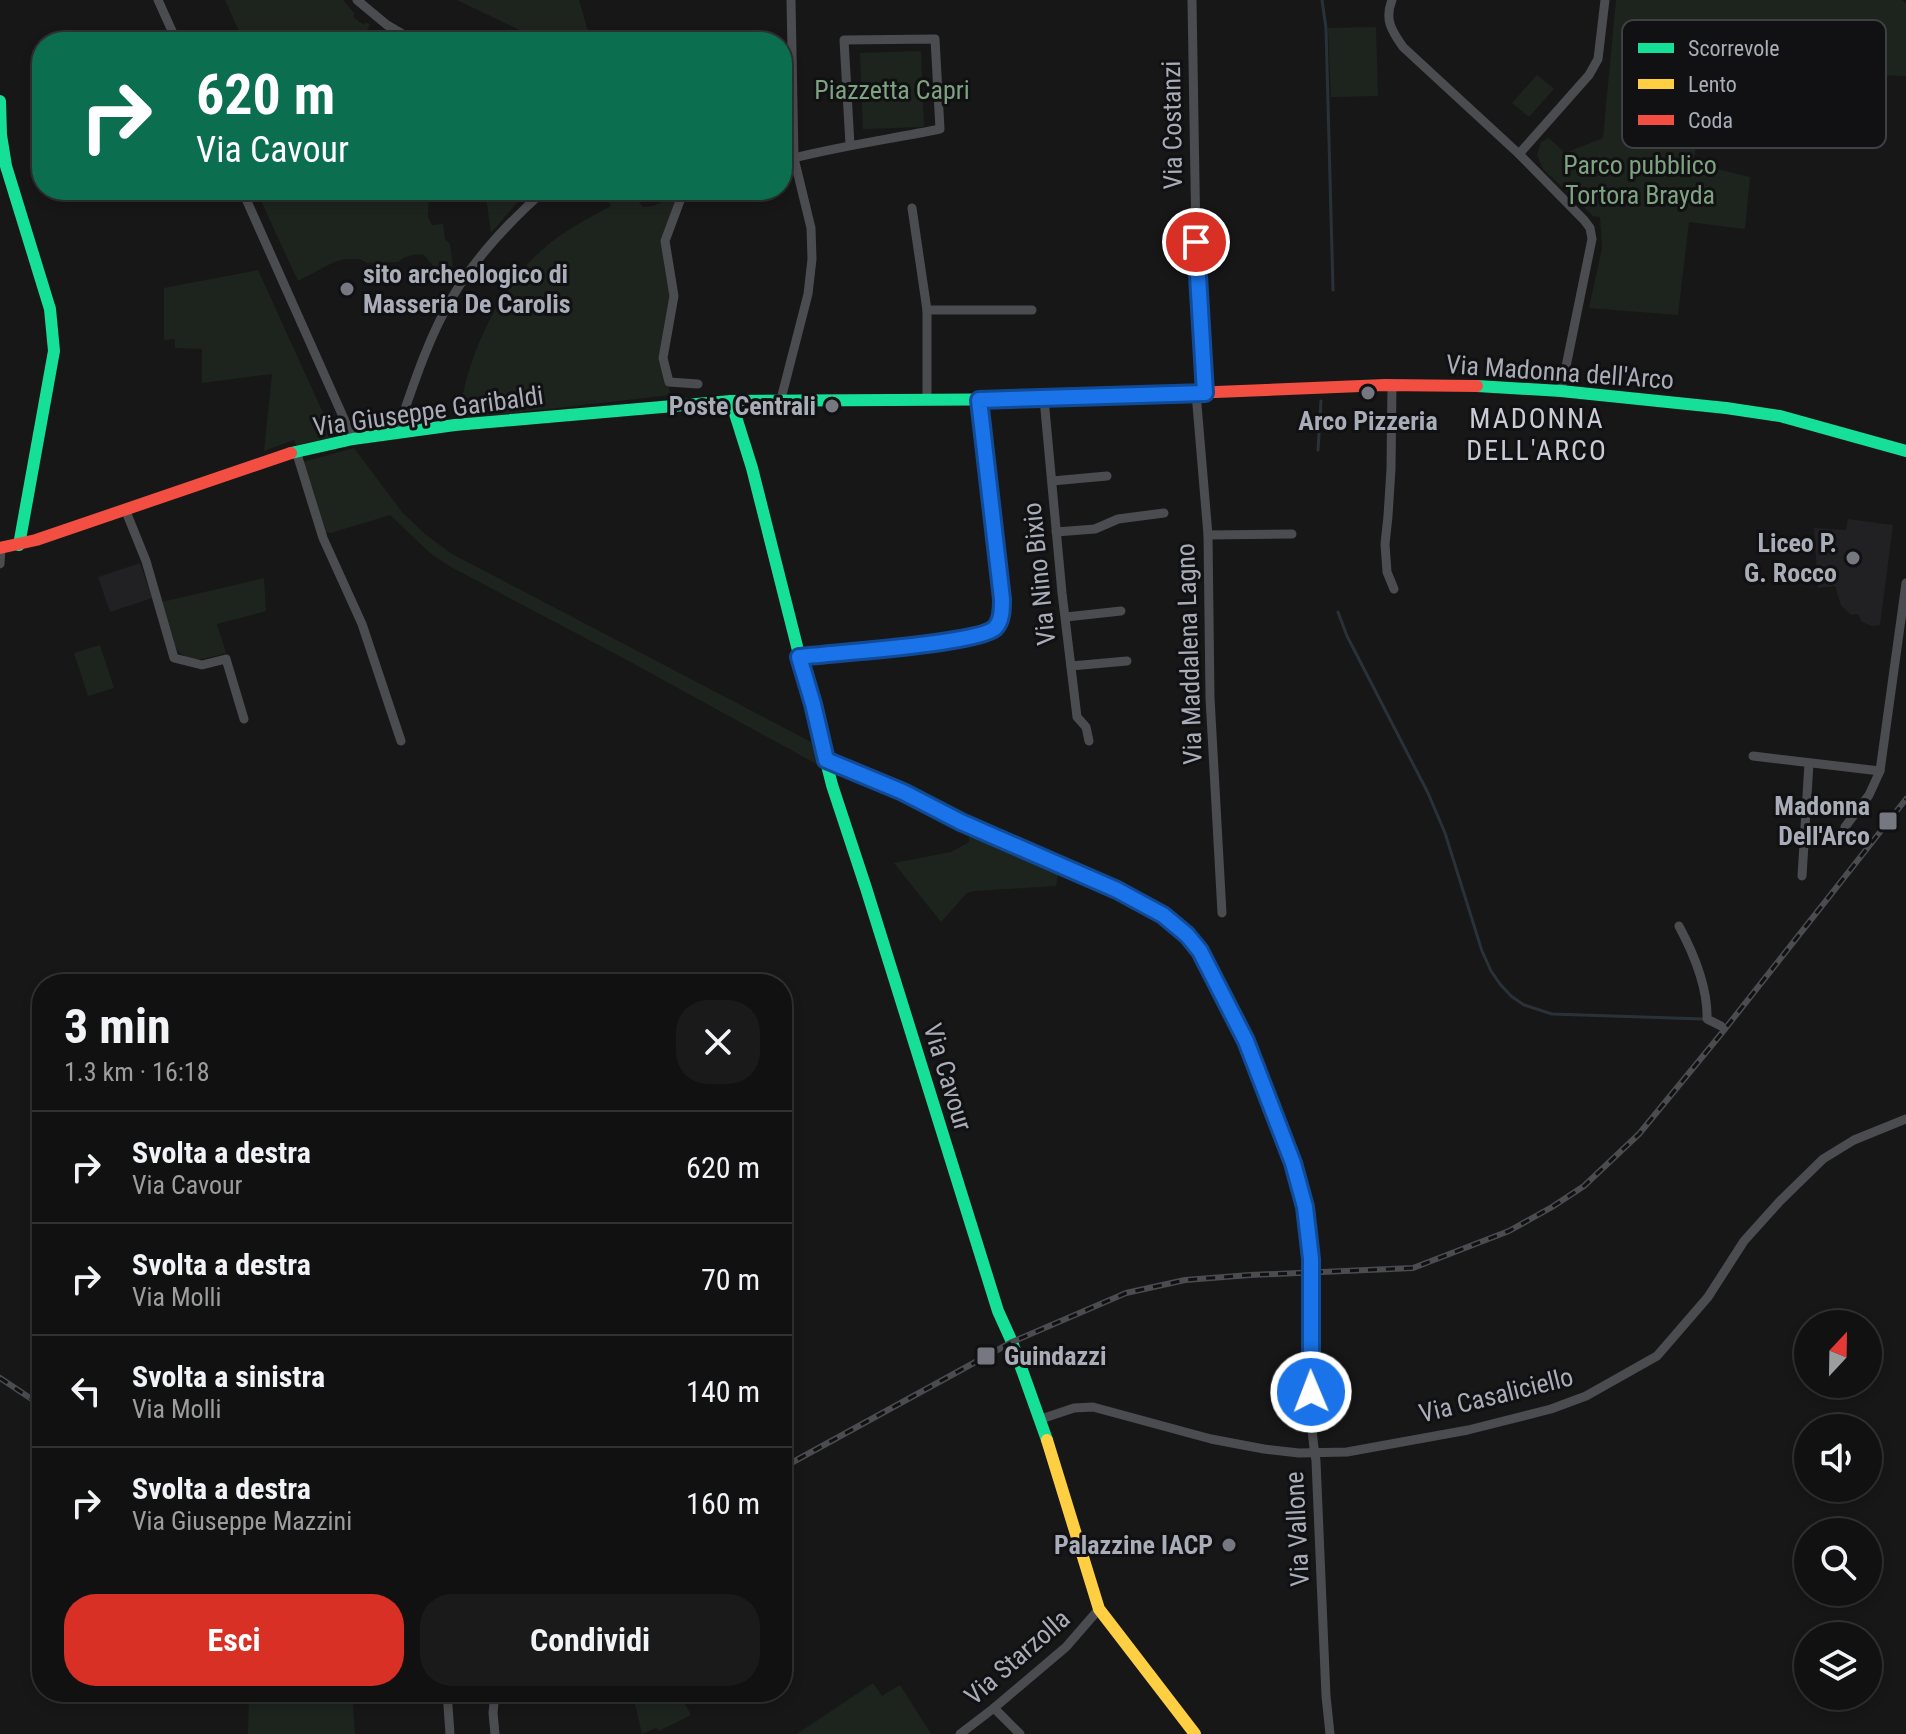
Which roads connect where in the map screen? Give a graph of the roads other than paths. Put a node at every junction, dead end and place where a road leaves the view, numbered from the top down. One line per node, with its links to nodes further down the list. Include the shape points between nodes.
1 (158, 0): 7 (street)
2 (357, 0): 8 (street)
3 (791, 0): 9 (street)
4 (1192, 0): 24 (street, Via Costanzi)
5 (1392, 0): 13 (street, via 1390,27 1403,47)
6 (1605, 0): 13 (street, via 1598,59)
7 (172, 32)
8 (399, 32)
9 (792, 32)
10 (792, 53): 14 (street)
11 (0, 101): 41 (main road, via 6,166 50,309 54,351)
12 (850, 145): 12 (street, via 940,129 935,39 844,40); 14 (street)
13 (1519, 154): 23 (street, via 1584,220 1592,239)
14 (794, 158): 25 (street, via 811,228 812,259)
15 (246, 200): 31 (street)
16 (534, 200): 30 (street, via 493,241 454,295)
17 (680, 200): 21 (street, via 665,241 674,296 663,358 669,382)
18 (912, 208): 19 (street)
19 (927, 310): 20 (street); 26 (street)
20 (1032, 310)
21 (698, 384)
22 (1392, 385): 23 (main road, Via Madonna dell'Arco); 24 (main road, Via Madonna dell'Arco); 45 (street, via 1385,544)
23 (1561, 391): 33 (main road, Via Madonna dell'Arco, via 1780,416)
24 (1200, 393): 27 (main road, Via Madonna dell'Arco); 40 (street, Via Maddalena Lagno)
25 (781, 399): 26 (main road, Via Giuseppe Garibaldi); 29 (main road, Via Giuseppe Garibaldi)
26 (927, 399): 28 (main road, Via Giuseppe Garibaldi)
27 (1044, 399): 28 (main road, Via Madonna dell'Arco); 35 (street, Via Nino Bixio)
28 (979, 400): 48 (street, via 1002,599 998,624 983,635)
29 (731, 401): 30 (main road, Via Giuseppe Garibaldi); 48 (main road, Via Cavour)
30 (397, 432): 31 (main road, Via Giuseppe Garibaldi)
31 (353, 439): 32 (main road, Via Giuseppe Garibaldi)
32 (296, 451): 36 (main road, Via Giuseppe Garibaldi); 52 (street, via 323,538 362,624)
33 (1906, 451)
34 (1107, 476): 35 (street)
35 (1052, 481): 38 (street, Via Nino Bixio)
36 (125, 509): 41 (main road, Via Giuseppe Garibaldi); 51 (street, via 174,658 202,665 226,659)
37 (1164, 513): 38 (street)
38 (1056, 532): 47 (street, Via Nino Bixio)
39 (1292, 534): 40 (street)
40 (1208, 535): 60 (street, Via Maddalena Lagno, via 1210,698)
41 (19, 545): 42 (main road, Via Giuseppe Garibaldi)
42 (0, 548): 43 (street)
43 (0, 564)
44 (1906, 583): 57 (street)
45 (1394, 589)
46 (1121, 611): 47 (street)
47 (1066, 617): 50 (street, Via Nino Bixio)
48 (799, 657): 55 (main road, Via Cavour)
49 (1127, 661): 50 (street)
50 (1071, 666): 53 (street, Via Nino Bixio, via 1077,717)
51 (244, 719)
52 (401, 741)
53 (1089, 741)
54 (1753, 756): 56 (street)
55 (826, 760): 64 (main road, Via Cavour, via 998,1311); 65 (street, Via Vallone, via 1117,890 1163,915 1200,951 1246,1041 1305,1207)
56 (1809, 763): 57 (street); 59 (street)
57 (1880, 771): 58 (street)
58 (1845, 827)
59 (1802, 876)
60 (1222, 913)
61 (1679, 926): 62 (street, via 1703,986 1707,1019)
62 (1721, 1026)
63 (1906, 1119): 65 (street, Via Casaliciello, via 1823,1159 1744,1241 1708,1297 1661,1352 1606,1385 1551,1409 1480,1427)
64 (1041, 1419): 65 (street, Via Casaliciello, via 1093,1407 1211,1439); 66 (main road, Via Cavour)
65 (1315, 1453): 75 (street, Via Vallone)
66 (1099, 1609): 69 (street, Via Starzolla, via 1066,1647); 74 (main road, Via Cavour)
67 (448, 1702): 70 (street)
68 (494, 1702): 71 (street)
69 (994, 1708): 72 (street, Via Starzolla); 73 (street)
70 (450, 1734)
71 (495, 1734)
72 (960, 1734)
73 (1020, 1734)
74 (1195, 1734)
75 (1330, 1734)

